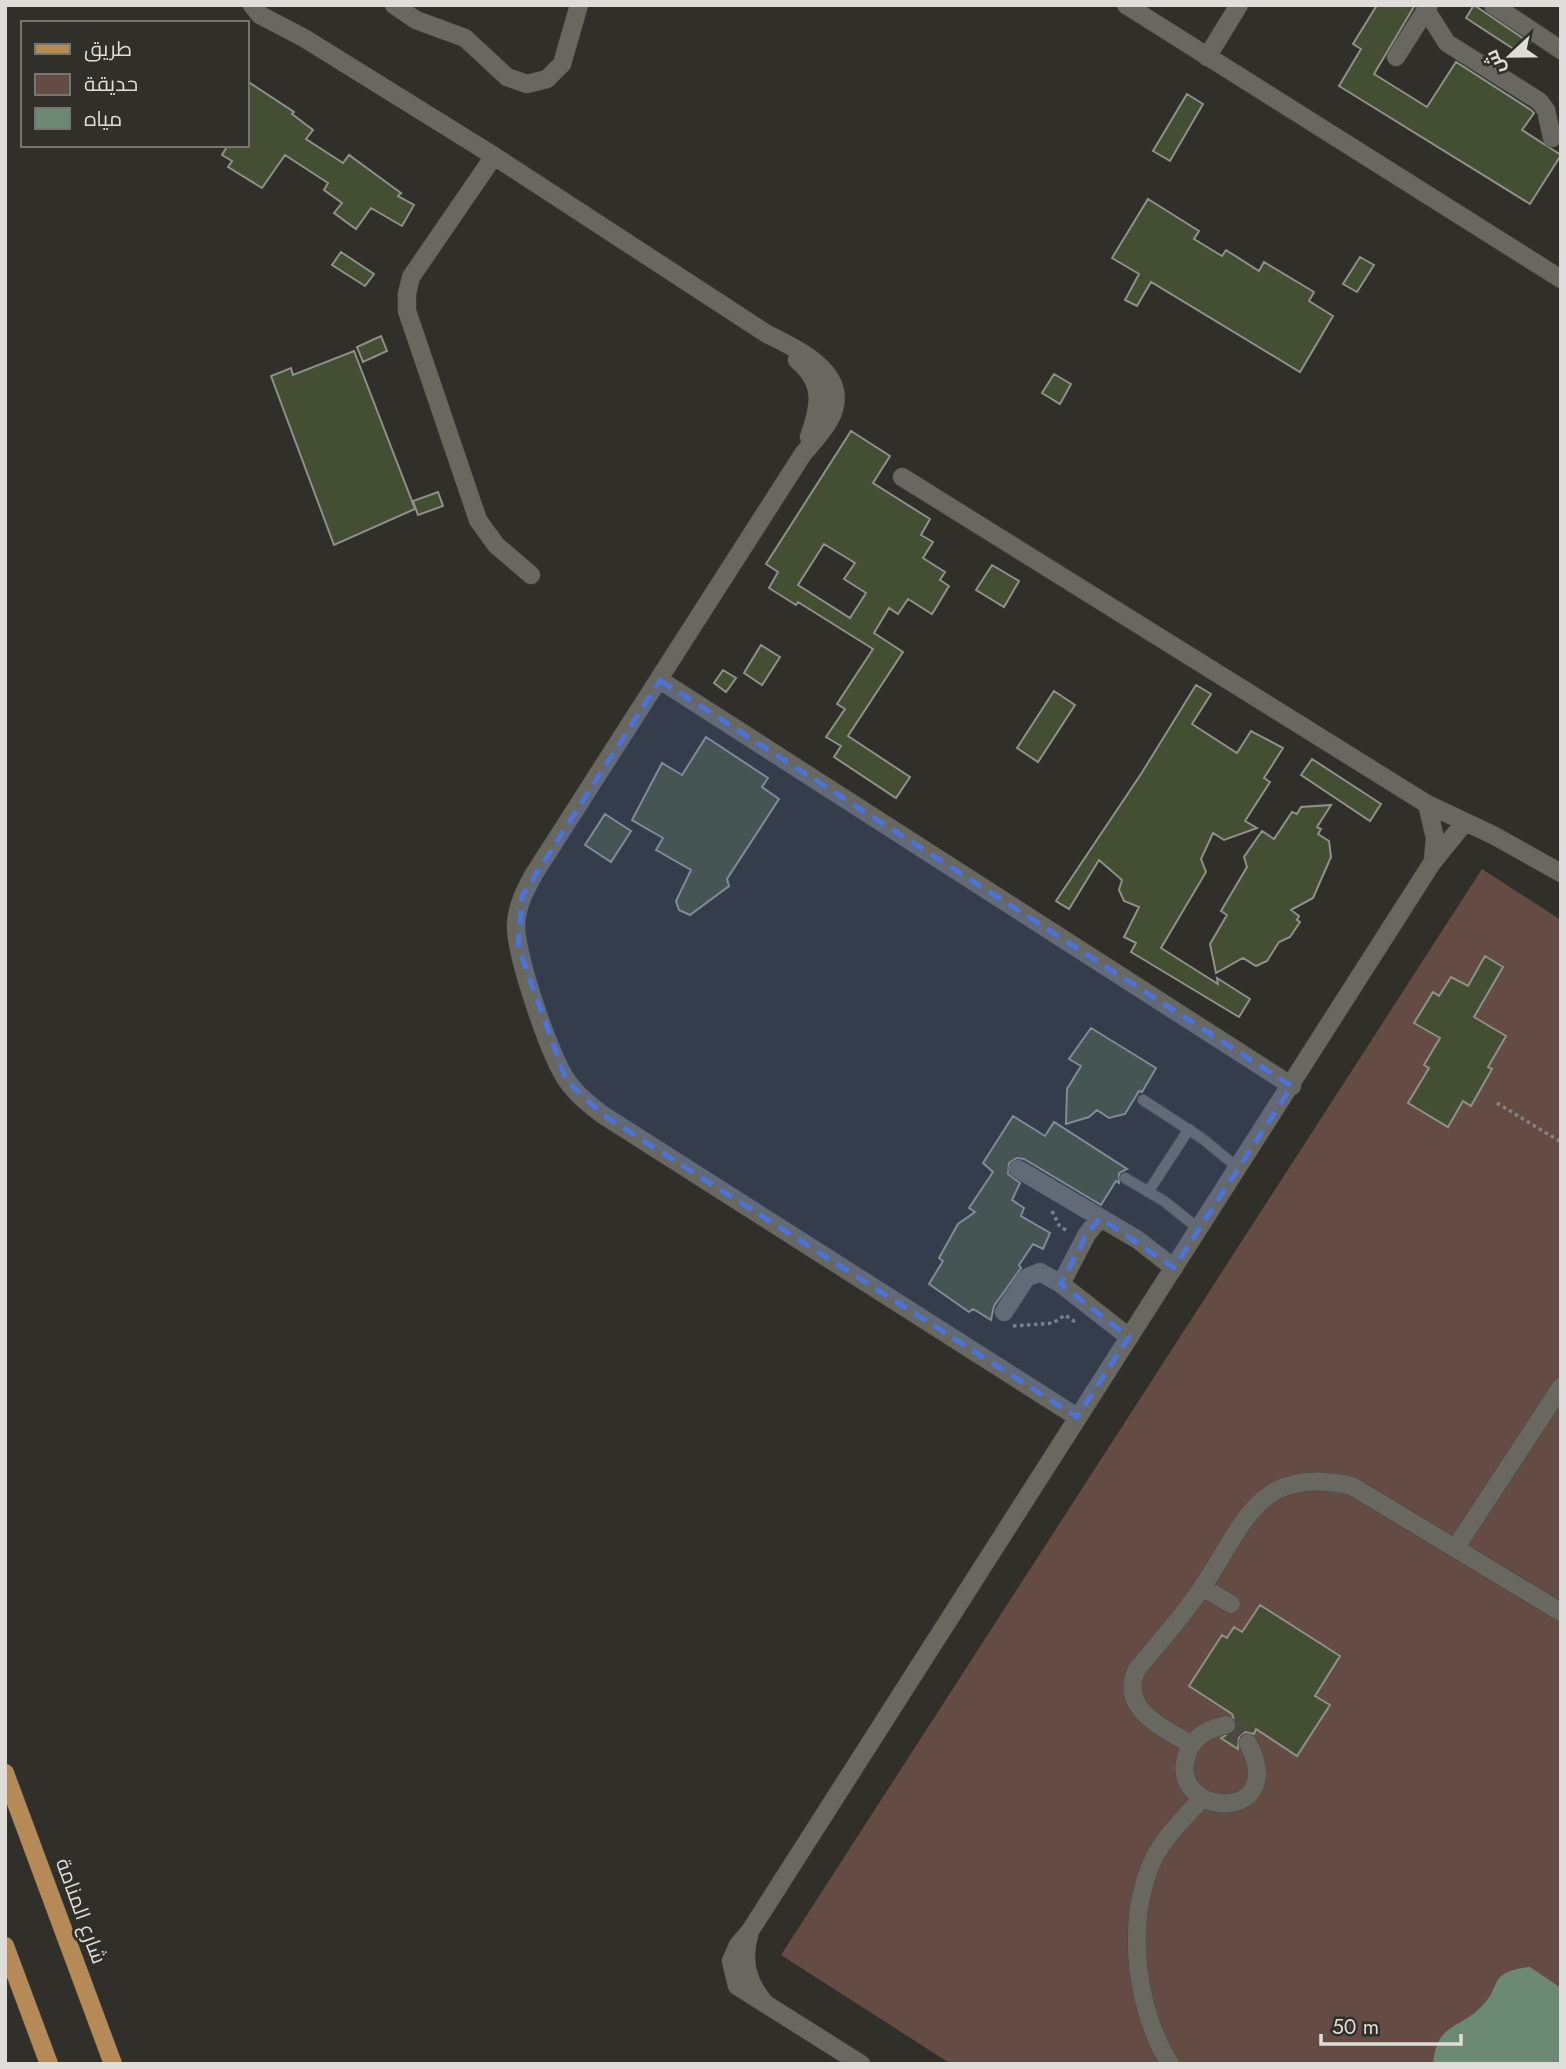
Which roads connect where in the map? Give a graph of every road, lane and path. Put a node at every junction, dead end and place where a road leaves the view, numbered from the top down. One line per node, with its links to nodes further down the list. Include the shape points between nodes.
1 (252, 5): 9 (street, via 260,15)
2 (268, 5): 9 (street)
3 (394, 5): 4 (street, via 416,20 465,38 507,77 527,84 547,79 562,64)
4 (579, 5)
5 (1126, 5): 11 (street)
6 (1240, 5): 11 (street)
7 (1493, 5): 10 (street)
8 (1428, 8): 12 (street); 13 (street, via 1447,43 1539,101 1546,110)
9 (304, 38): 14 (street)
10 (1561, 50)
11 (1207, 57): 15 (street)
12 (1396, 57)
13 (1552, 138)
14 (494, 156): 17 (street, via 411,277 407,311 478,520 496,545); 18 (street, via 816,362 831,379 835,401 828,422)
15 (1561, 279)
16 (902, 477): 19 (street)
17 (531, 575)
18 (660, 680): 23 (street); 40 (street, via 522,896 516,923 518,946 566,1080 603,1115)
19 (1427, 804): 20 (street); 21 (street, via 1434,838)
20 (1465, 822): 21 (street); 22 (street)
21 (1432, 863): 23 (street)
22 (1561, 873)
23 (1292, 1086): 28 (street)
24 (1143, 1100): 26 (lane)
25 (1497, 1102): 27 (path)
26 (1189, 1129): 28 (lane); 31 (lane)
27 (1561, 1143)
28 (1238, 1168): 33 (street)
29 (1018, 1169): 32 (street)
30 (1125, 1178): 31 (lane)
31 (1148, 1192): 33 (lane)
32 (1100, 1218): 34 (street); 35 (street)
33 (1199, 1229): 34 (street)
34 (1174, 1268): 38 (street)
35 (1061, 1284): 36 (street); 37 (street, via 1040,1272 1030,1274)
36 (1085, 1304): 37 (path, via 1077,1320 1065,1315 1053,1323 1027,1327 1006,1323 1000,1319); 38 (street)
37 (1004, 1312)
38 (1129, 1337): 40 (street)
39 (1561, 1387): 41 (street)
40 (1077, 1417): 53 (street, via 733,1952 731,1970 743,1993)
41 (1456, 1548): 42 (street, via 1352,1486 1329,1480 1305,1481 1261,1500 1244,1517); 44 (street)
42 (1202, 1587): 43 (street); 47 (street, via 1137,1669 1130,1693 1144,1714)
43 (1231, 1604)
44 (1561, 1612)
45 (1226, 1725): 47 (street, via 1203,1734)
46 (1248, 1743): 49 (street, via 1257,1761 1258,1777 1251,1793 1226,1805)
47 (1191, 1745): 49 (street, via 1187,1780)
48 (5, 1773): 52 (main road, شارع المنامة)
49 (1202, 1798): 54 (street, via 1162,1844 1150,1873 1137,1933 1142,1995)
50 (5, 1946): 51 (main road)
51 (49, 2064)
52 (113, 2064)
53 (861, 2064)
54 (1170, 2064)

